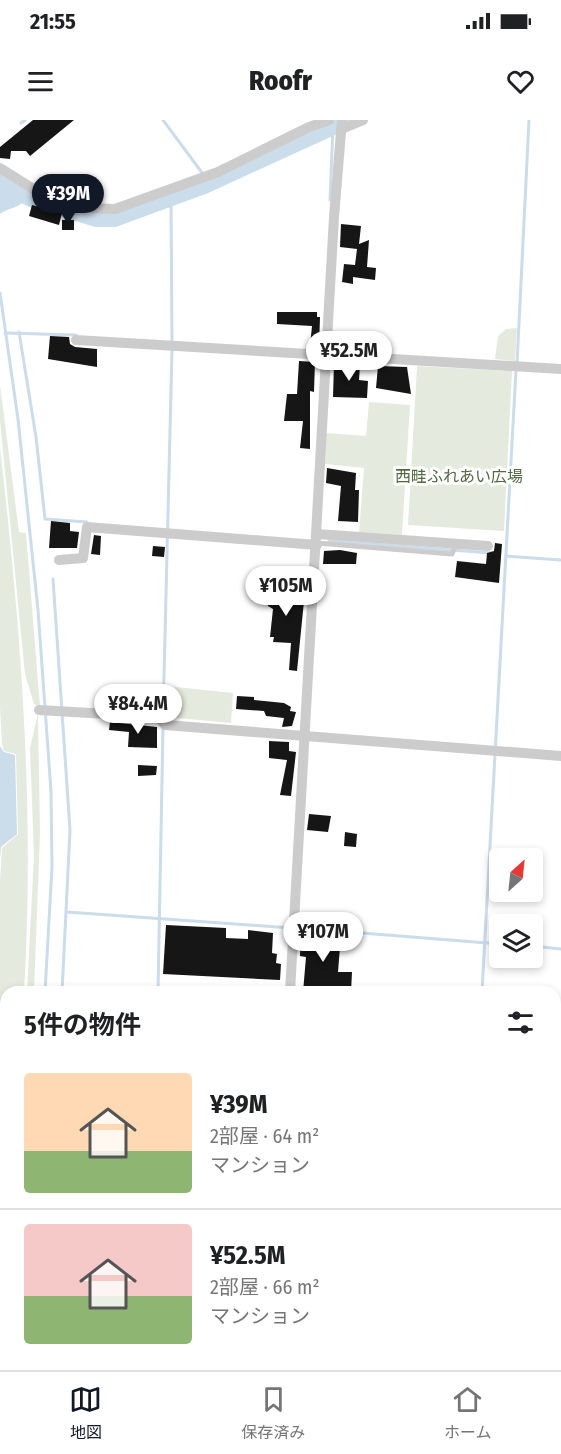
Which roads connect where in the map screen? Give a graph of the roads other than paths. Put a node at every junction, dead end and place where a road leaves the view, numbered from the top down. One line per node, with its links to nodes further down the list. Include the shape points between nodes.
1 (329, 120): 4 (street, via 206,177 128,206 103,210 41,192)
2 (363, 120): 3 (street)
3 (342, 125): 6 (street)
4 (0, 168)
5 (76, 340): 6 (street)
6 (326, 356): 7 (street); 8 (street)
7 (561, 369)
8 (315, 542): 9 (street); 10 (street, via 87,527 83,558); 12 (street)
9 (488, 546)
10 (59, 560)
11 (43, 709): 12 (street)
12 (302, 735): 13 (street); 14 (street)
13 (561, 756)
14 (290, 986)

